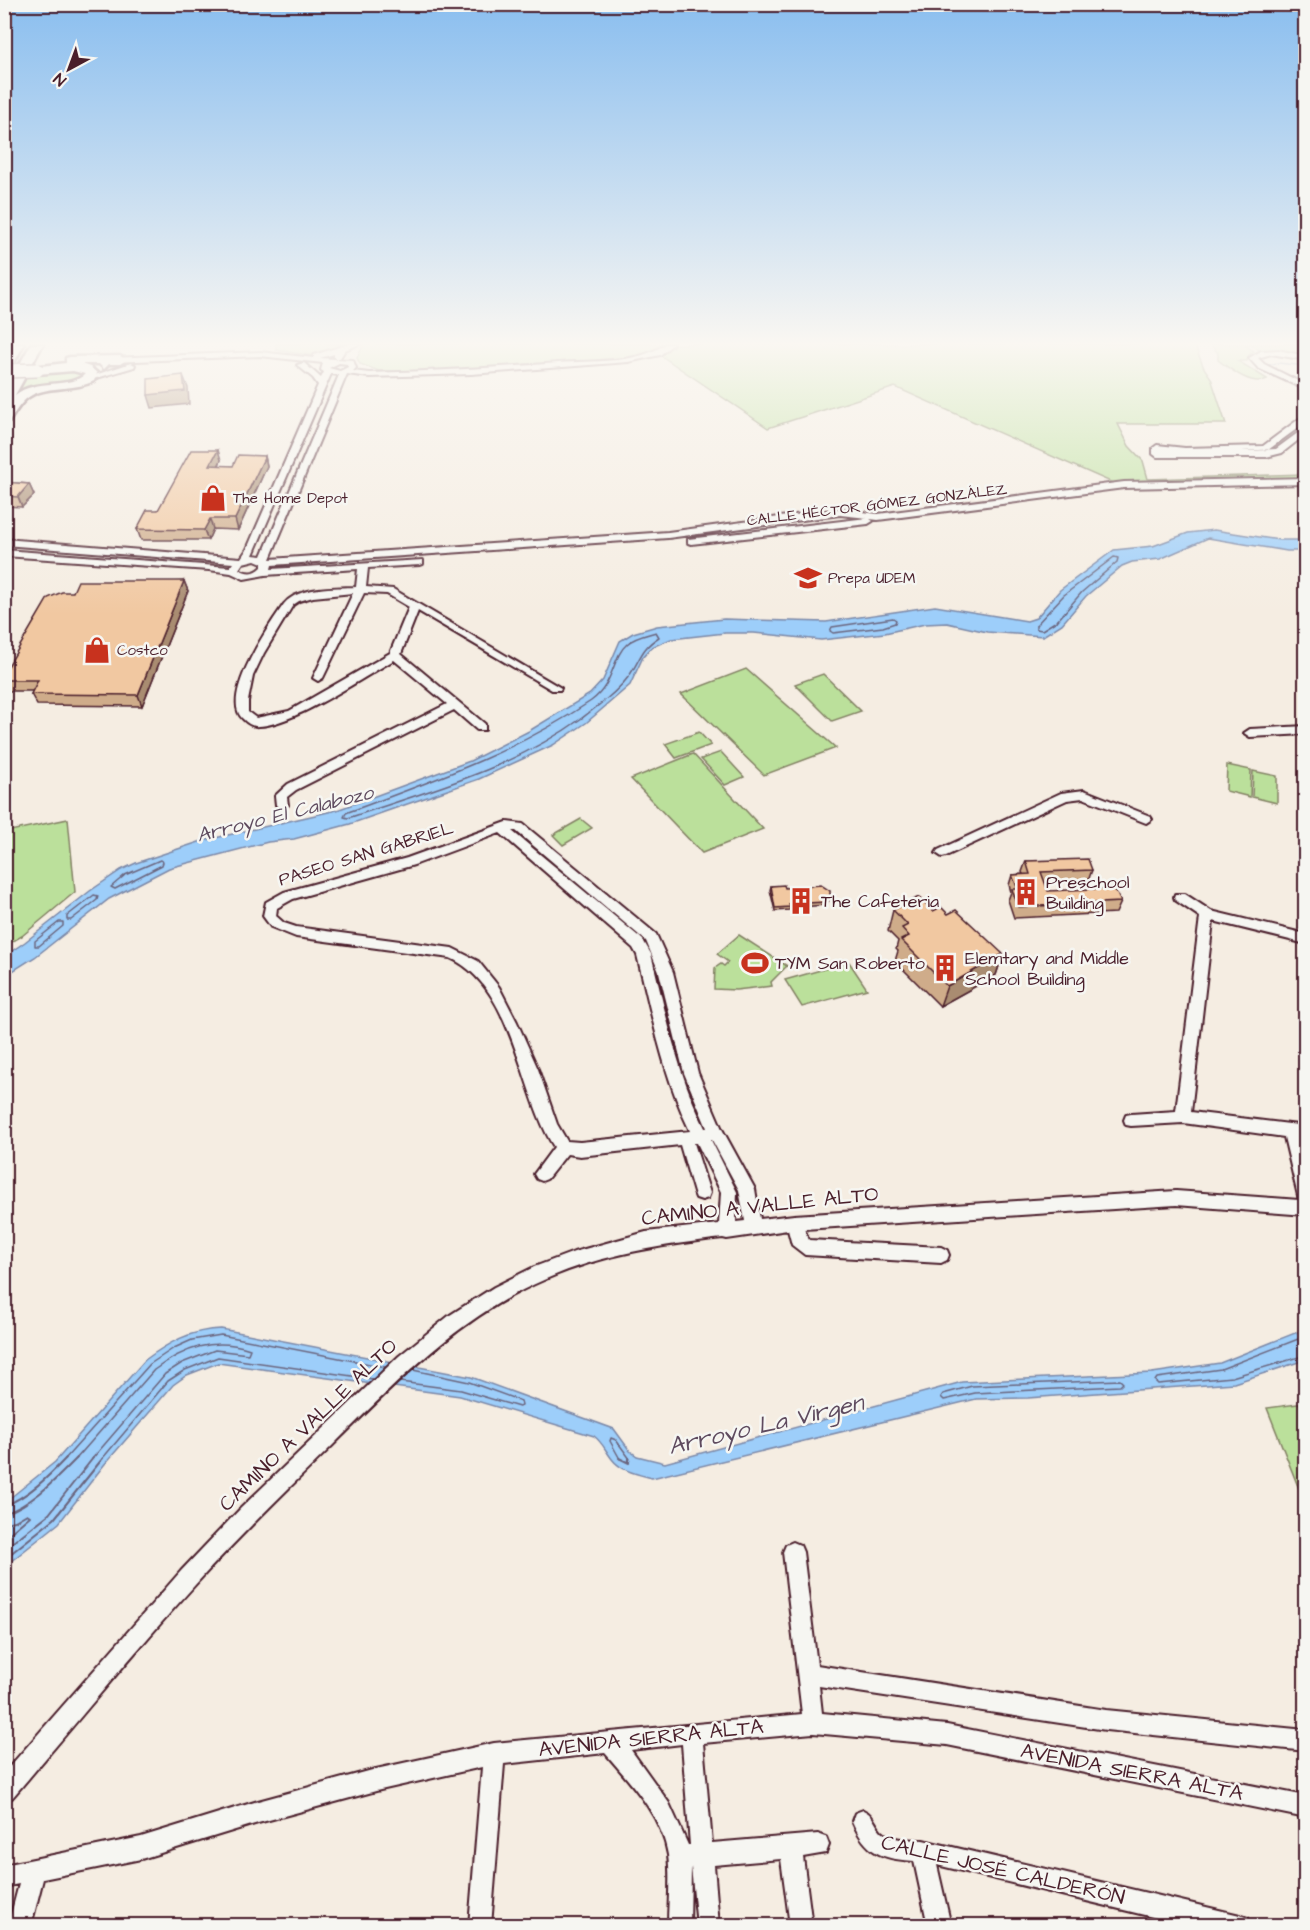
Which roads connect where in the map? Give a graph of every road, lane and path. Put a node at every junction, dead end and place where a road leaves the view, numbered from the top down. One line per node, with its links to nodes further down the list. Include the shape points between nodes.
1 (302, 434): 9 (street)
2 (318, 434): 15 (street)
3 (1284, 434): 4 (street, via 1265,448 1157,448 1157,454 1266,454 1279,451)
4 (1299, 434)
5 (1305, 481): 7 (street, CALLE HÉCTOR GÓMEZ GONZÁLEZ, via 1148,485)
6 (832, 513): 7 (street, CALLE HÉCTOR GÓMEZ GONZÁLEZ); 8 (street, via 845,514); 12 (street, CALLE HÉCTOR GÓMEZ GONZÁLEZ, via 668,535)
7 (880, 519): 8 (street, CALLE HÉCTOR GÓMEZ GONZÁLEZ)
8 (851, 522): 12 (street, CALLE HÉCTOR GÓMEZ GONZÁLEZ, via 678,542)
9 (256, 541): 13 (street); 14 (street)
10 (4, 542): 13 (street)
11 (4, 553): 17 (street)
12 (480, 553): 15 (street, CALLE HÉCTOR GÓMEZ GONZÁLEZ); 16 (street, CALLE HÉCTOR GÓMEZ GONZÁLEZ)
13 (220, 558): 14 (street); 17 (street)
14 (242, 560): 15 (street, via 256,558); 19 (street)
15 (265, 564): 18 (street, CALLE HÉCTOR GÓMEZ GONZÁLEZ); 19 (street, via 244,576)
16 (363, 566): 18 (street, CALLE HÉCTOR GÓMEZ GONZÁLEZ); 20 (street)
17 (209, 567): 19 (street)
18 (350, 567): 20 (street)
19 (233, 570)
20 (356, 587): 21 (street, via 386,590); 22 (street, via 290,602 253,664 246,681 243,713 258,723 292,714); 23 (street)
21 (415, 605): 22 (street); 24 (street)
22 (395, 656): 25 (street)
23 (318, 678)
24 (556, 688)
25 (455, 705): 26 (street); 29 (street, via 292,787 281,796)
26 (481, 727)
27 (1305, 730): 28 (street)
28 (1250, 733)
29 (282, 805)
30 (1146, 819): 31 (street, via 1075,794)
31 (942, 853)
32 (578, 885): 35 (street, PASEO SAN GABRIEL); 37 (street, PASEO SAN GABRIEL); 46 (street, PASEO SAN GABRIEL, via 501,828 410,862 279,899 268,912 276,924 296,932 452,953 471,963 490,985 516,1035 553,1134)
33 (1180, 897): 34 (street)
34 (1207, 915): 36 (street); 40 (street)
35 (651, 938): 37 (street); 38 (street, PASEO SAN GABRIEL, via 666,972)
36 (1305, 939)
37 (638, 944): 39 (street, PASEO SAN GABRIEL, via 650,971)
38 (682, 1035): 39 (street); 42 (street, PASEO SAN GABRIEL, via 692,1073)
39 (666, 1037): 44 (street, PASEO SAN GABRIEL, via 682,1099)
40 (1184, 1117): 41 (street); 43 (street)
41 (1131, 1120)
42 (716, 1132): 44 (street); 48 (street, PASEO SAN GABRIEL)
43 (1298, 1132): 51 (street)
44 (701, 1136): 45 (street); 49 (street, PASEO SAN GABRIEL)
45 (685, 1137): 46 (street, via 580,1149); 50 (street)
46 (563, 1147): 47 (street)
47 (542, 1174)
48 (747, 1189): 49 (street); 54 (street, PASEO SAN GABRIEL)
49 (729, 1192): 55 (street, PASEO SAN GABRIEL)
50 (702, 1193)
51 (1305, 1199)
52 (1305, 1208): 53 (street, CAMINO A VALLE ALTO, via 1176,1198)
53 (794, 1222): 54 (street, CAMINO A VALLE ALTO); 56 (street, via 798,1240 805,1247)
54 (754, 1228): 55 (street, CAMINO A VALLE ALTO)
55 (727, 1232): 64 (street, CAMINO A VALLE ALTO, via 646,1240 574,1260 491,1298 456,1322 405,1362 248,1515 188,1578)
56 (941, 1255)
57 (793, 1552): 58 (street)
58 (807, 1674): 59 (street); 61 (street, via 1106,1720)
59 (813, 1723): 60 (street, AVENIDA SIERRA ALTA); 65 (street, AVENIDA SIERRA ALTA, via 947,1735)
60 (692, 1732): 62 (street, AVENIDA SIERRA ALTA); 70 (street)
61 (1305, 1741)
62 (609, 1742): 63 (street, AVENIDA SIERRA ALTA); 71 (street, via 658,1807)
63 (494, 1754): 72 (street, AVENIDA SIERRA ALTA, via 366,1783 141,1848); 75 (street)
64 (4, 1790)
65 (1305, 1807)
66 (868, 1829): 69 (street, CALLE JOSÉ CALDERÓN, via 886,1847)
67 (818, 1845): 68 (street)
68 (791, 1847): 70 (street); 78 (street)
69 (923, 1851): 79 (street); 80 (street, CALLE JOSÉ CALDERÓN)
70 (703, 1855): 71 (street); 77 (street)
71 (679, 1857): 76 (street)
72 (35, 1869): 73 (street, AVENIDA SIERRA ALTA); 74 (street)
73 (4, 1876)
74 (19, 1926)
75 (480, 1926)
76 (679, 1926)
77 (708, 1926)
78 (801, 1926)
79 (940, 1926)
80 (1240, 1926)

